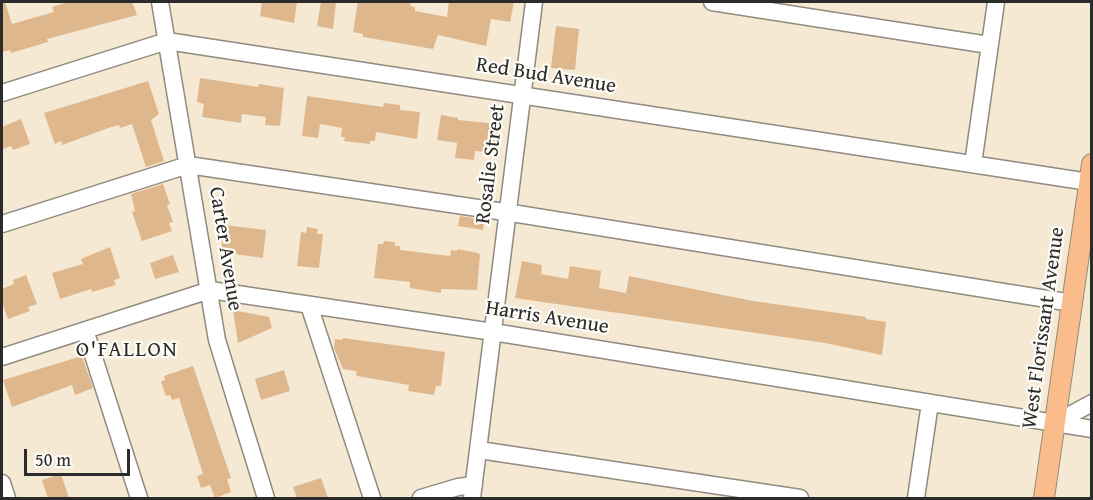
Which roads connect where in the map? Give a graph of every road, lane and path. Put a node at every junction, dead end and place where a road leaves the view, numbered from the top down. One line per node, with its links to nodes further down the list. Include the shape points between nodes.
1 (160, 2): 5 (street, Carter Avenue)
2 (534, 2): 8 (street, Rosalie Street)
3 (712, 2): 6 (street)
4 (996, 2): 6 (street)
5 (167, 41): 7 (street, Red Bud Avenue); 8 (street, Red Bud Avenue); 10 (street, Carter Avenue)
6 (989, 45): 9 (street)
7 (2, 93)
8 (522, 95): 9 (street, Red Bud Avenue); 12 (street, Rosalie Street)
9 (973, 164): 11 (street, Red Bud Avenue)
10 (188, 165): 12 (street); 13 (street); 14 (street, Carter Avenue)
11 (1090, 173): 15 (main road, West Florissant Avenue)
12 (508, 212): 15 (street); 18 (street, Rosalie Street)
13 (2, 224)
14 (210, 290): 16 (street, Harris Avenue); 17 (street, Harris Avenue); 29 (street, Carter Avenue, via 223,362)
15 (1072, 303): 22 (main road, West Florissant Avenue)
16 (309, 305): 18 (street, Harris Avenue); 30 (street)
17 (85, 330): 19 (street, Harris Avenue); 28 (street)
18 (493, 332): 20 (street, Harris Avenue); 24 (street, Rosalie Street)
19 (2, 357)
20 (930, 403): 22 (street, Harris Avenue); 33 (street)
21 (1092, 403): 22 (street)
22 (1055, 423): 23 (street, Harris Avenue); 34 (main road, West Florissant Avenue)
23 (1092, 429)
24 (478, 450): 26 (street, Rosalie Street); 32 (street)
25 (2, 483): 27 (street)
26 (473, 492): 31 (street, via 458,487)
27 (7, 498)
28 (139, 498)
29 (266, 498)
30 (372, 498)
31 (421, 498)
32 (800, 498)
33 (917, 498)
34 (1044, 498)

